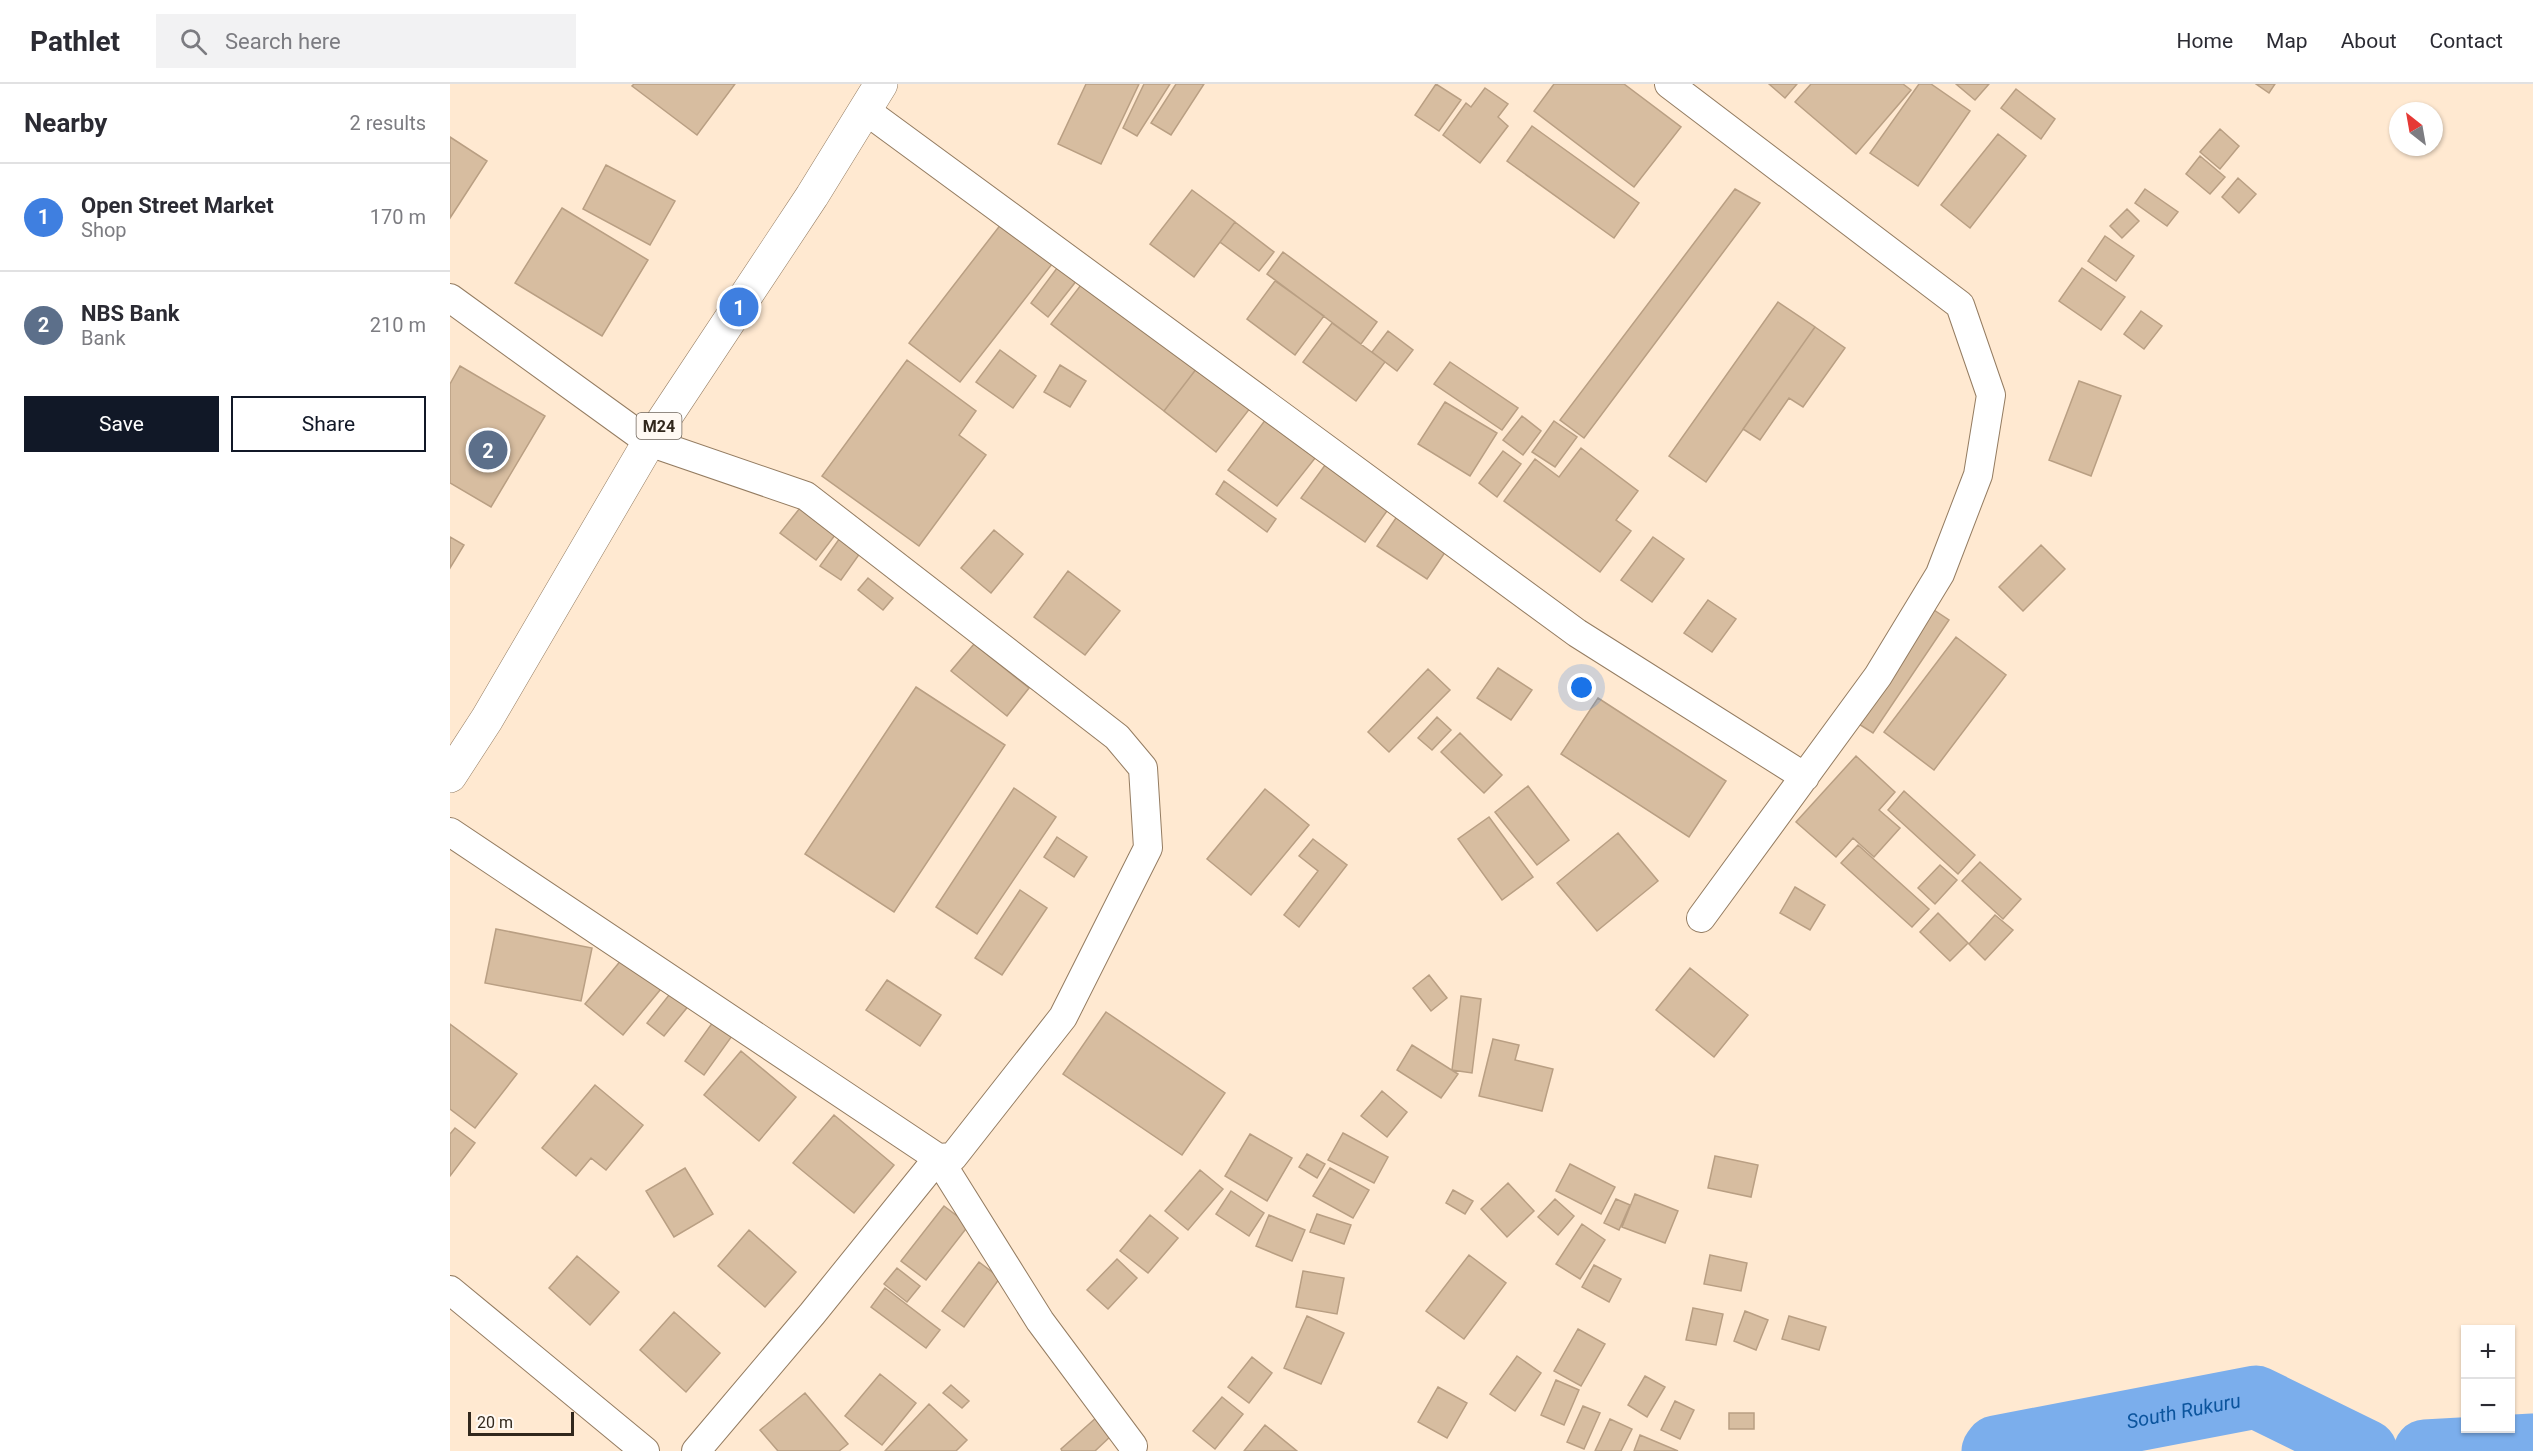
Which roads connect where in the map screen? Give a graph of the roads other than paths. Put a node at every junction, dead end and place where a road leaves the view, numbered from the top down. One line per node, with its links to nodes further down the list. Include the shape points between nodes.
1 (1669, 84): 6 (street, via 1960,304 1991,395 1977,475 1940,574 1878,676)
2 (873, 97): 4 (main road, M24); 6 (street, via 1577,633)
3 (450, 298): 4 (street)
4 (649, 442): 5 (main road, M24); 9 (street, via 806,496 1118,737 1143,768 1149,848 1064,1017 953,1158)
5 (450, 776)
6 (1804, 777): 8 (street)
7 (450, 832): 9 (street)
8 (1701, 918)
9 (938, 1158): 11 (street, via 1040,1322); 13 (street)
10 (450, 1290): 12 (street)
11 (1133, 1446)
12 (645, 1451)
13 (696, 1451)

